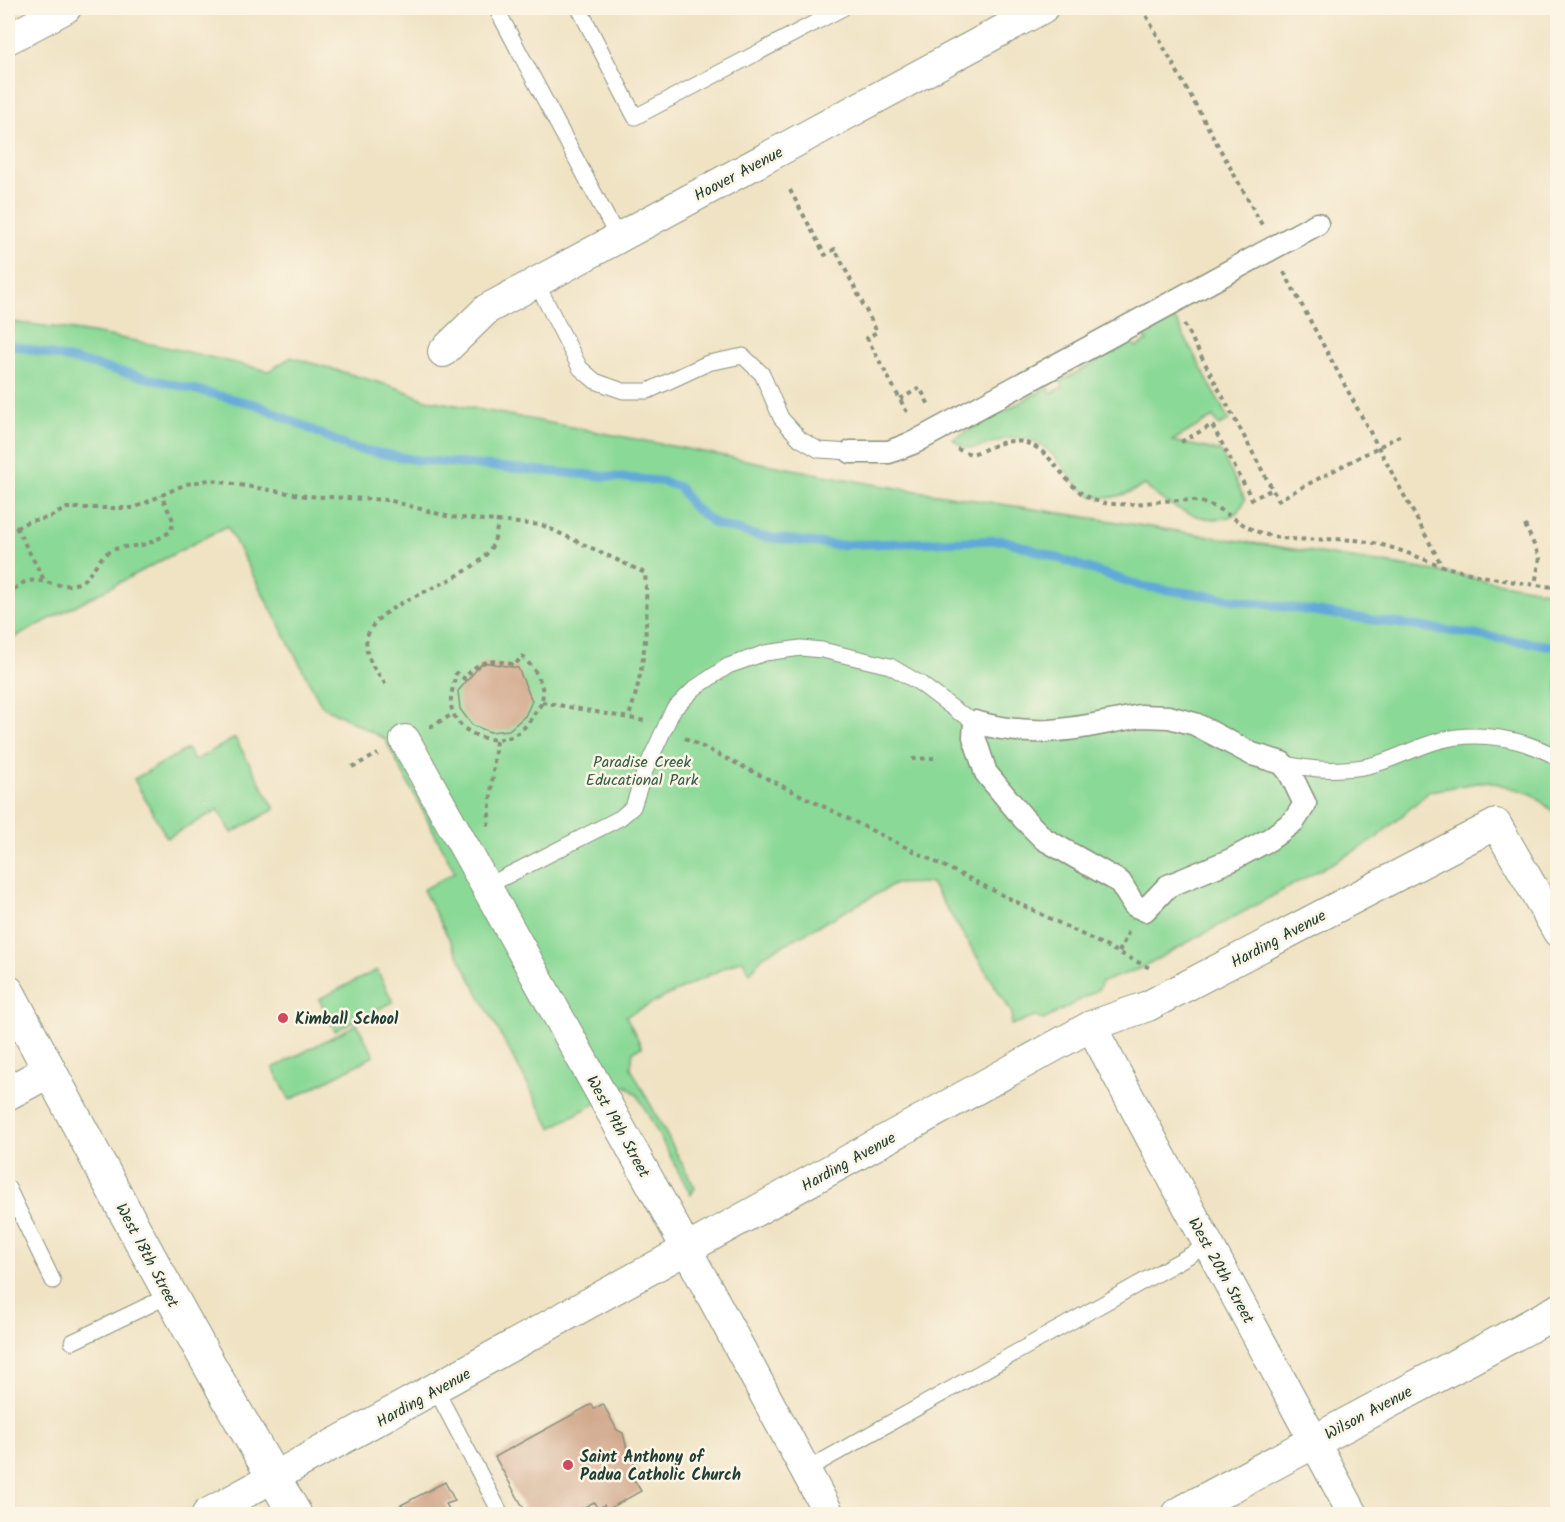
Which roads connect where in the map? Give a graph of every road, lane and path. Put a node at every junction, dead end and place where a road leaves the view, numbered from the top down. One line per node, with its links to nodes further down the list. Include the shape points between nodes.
1 (66, 8): 7 (street)
2 (496, 8): 10 (lane)
3 (579, 8): 4 (lane, via 635,117)
4 (843, 8)
5 (1043, 8): 10 (street, Hoover Avenue)
6 (1142, 8): 11 (path)
7 (8, 39)
8 (790, 190): 15 (path, via 825,255 836,249 878,332 867,338)
9 (1317, 224): 11 (street)
10 (618, 238): 12 (street, Hoover Avenue)
11 (1274, 247): 13 (street); 20 (path)
12 (536, 282): 14 (street, Hoover Avenue, via 487,309); 21 (lane, via 580,368 595,381 623,391 648,391 708,363 743,356 762,374 781,418 800,439 819,450)
13 (1172, 303): 16 (street); 22 (path)
14 (443, 352)
15 (900, 399): 16 (path, via 920,388); 18 (path)
16 (942, 428): 18 (street); 28 (path, via 958,450 971,454 1013,441 1028,443 1043,452 1078,492 1097,501 1120,505 1203,503 1264,534 1368,542)
17 (1403, 434): 20 (path)
18 (921, 439): 21 (street, via 889,452)
19 (1181, 442): 22 (path, via 1212,425 1252,499)
20 (1378, 447): 22 (path, via 1278,500); 28 (path)
21 (851, 453)
22 (1273, 489)
23 (161, 495): 24 (path, via 186,484 209,480 306,496 388,500 450,517); 26 (path, via 134,508 67,508); 29 (path, via 173,520 171,531 144,544 106,553 88,577 76,584 62,586)
24 (498, 519): 33 (path, via 492,547 480,559 460,575 390,609 370,629 364,642 365,652 372,669); 35 (path, via 542,525 645,573 648,618 639,689)
25 (1525, 525): 30 (path, via 1540,558)
26 (16, 527): 27 (path); 29 (path)
27 (8, 531)
28 (1442, 566): 30 (path)
29 (44, 580): 32 (path, via 17,585)
30 (1535, 584): 31 (path)
31 (1557, 587)
32 (8, 596)
33 (386, 684)
34 (543, 702): 35 (path); 41 (path, via 515,735); 41 (path, via 539,678 522,656 515,665 490,660 480,663 465,679 456,673 453,714 464,728 479,737)
35 (629, 716): 38 (path)
36 (1140, 716): 39 (street); 45 (lane, via 1169,717 1195,724 1252,754)
37 (975, 722): 38 (lane, via 890,666 801,648 765,653 728,666 695,688 673,710); 39 (lane, via 1028,733); 45 (street, via 976,743 986,774 1024,819 1044,839 1120,882 1134,905 1145,910 1168,886 1231,860 1294,821 1305,804)
38 (664, 728): 47 (lane, via 633,807 620,818); 49 (path)
39 (1062, 732)
40 (405, 740): 47 (street, West 19th Street)
41 (496, 740): 46 (path)
42 (934, 758): 44 (path)
43 (1557, 758): 45 (lane, via 1541,748 1499,738 1465,737 1438,741 1357,768 1321,770)
44 (912, 759)
45 (1282, 763)
46 (487, 833)
47 (487, 886): 56 (street, West 19th Street)
48 (1557, 932): 51 (street, Harding Avenue, via 1496,824 1148,1006)
49 (1152, 969)
50 (8, 992): 52 (main road, West 18th Street)
51 (1091, 1026): 55 (street, West 20th Street); 56 (street, Harding Avenue)
52 (49, 1071): 53 (main road); 58 (main road, West 18th Street)
53 (8, 1093)
54 (8, 1188): 57 (lane)
55 (1208, 1245): 62 (street, West 20th Street); 63 (lane)
56 (688, 1251): 61 (street, Harding Avenue); 63 (street, West 19th Street)
57 (53, 1281)
58 (170, 1294): 60 (lane); 64 (main road, West 18th Street)
59 (1557, 1311): 62 (main road, Wilson Avenue)
60 (72, 1342)
61 (436, 1390): 64 (street, Harding Avenue); 67 (lane)
62 (1314, 1441): 69 (main road, Wilson Avenue); 70 (street, West 20th Street)
63 (806, 1470): 68 (street, West 19th Street)
64 (274, 1479): 65 (street, Harding Avenue); 66 (main road, West 18th Street)
65 (207, 1515)
66 (295, 1515)
67 (501, 1515)
68 (829, 1515)
69 (1179, 1515)
70 (1353, 1515)

